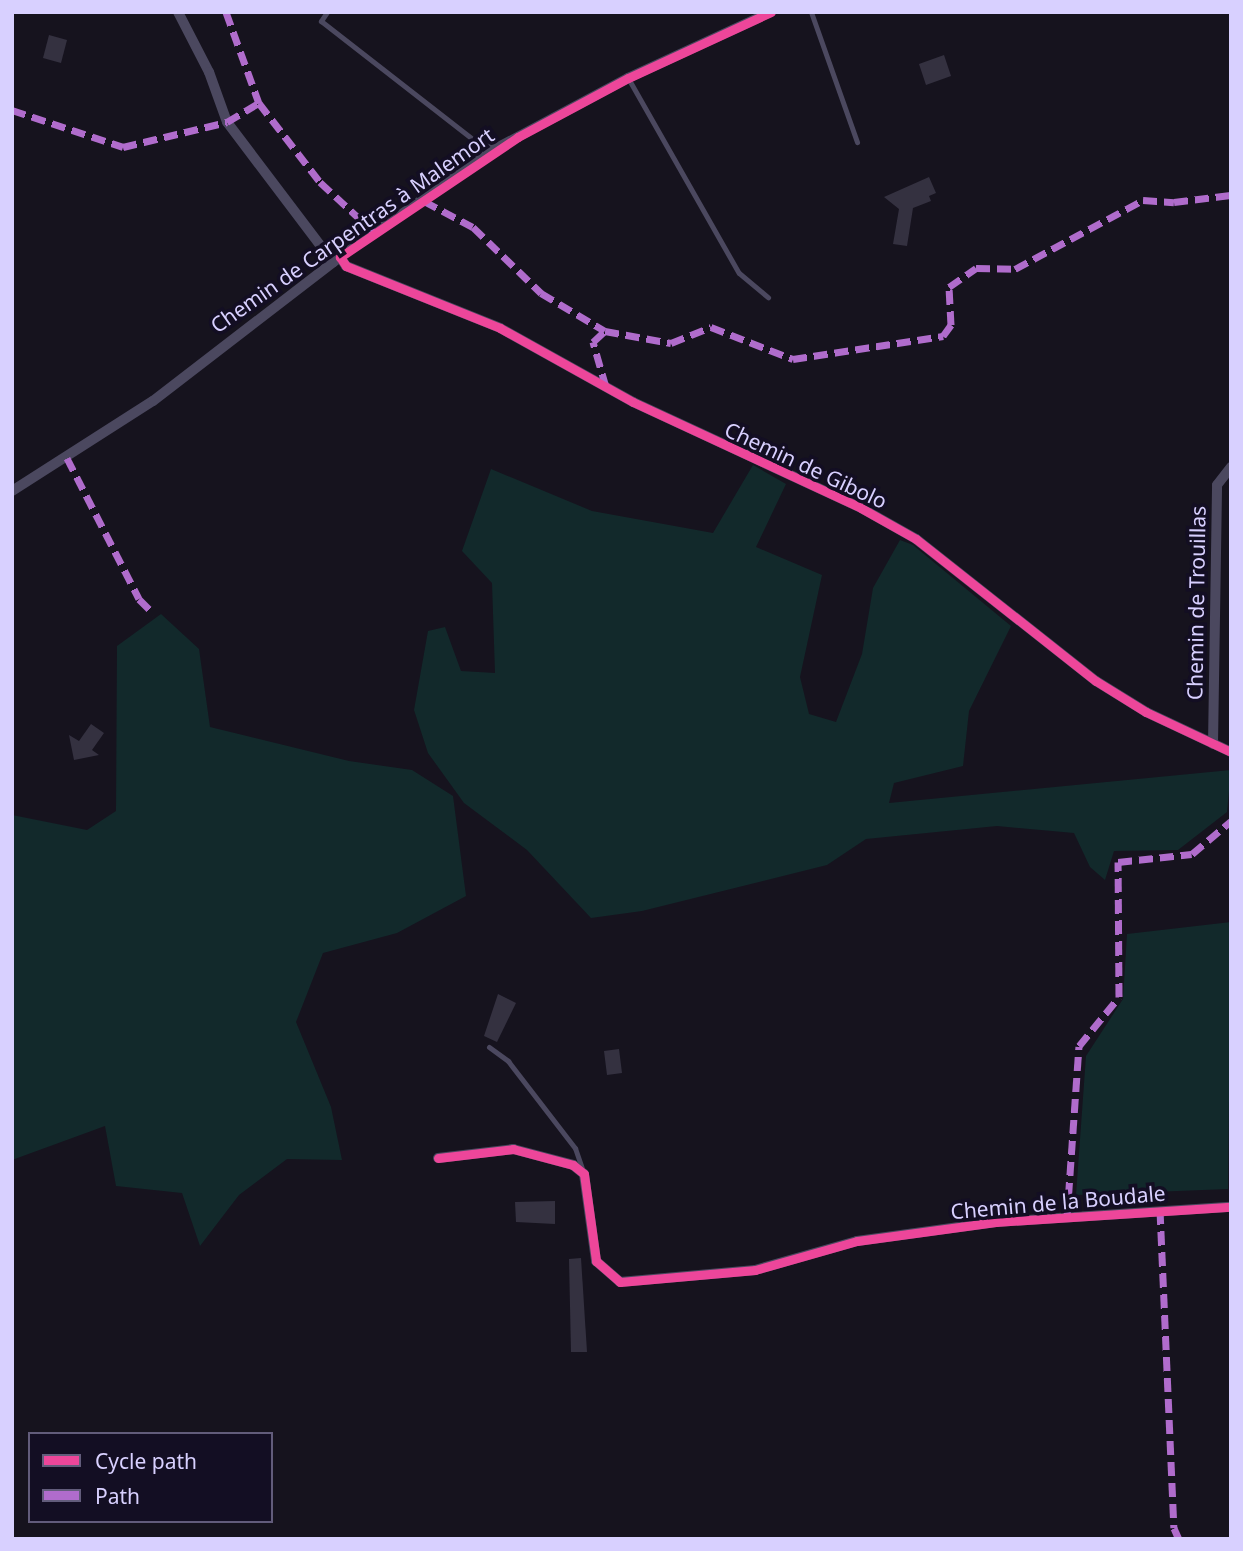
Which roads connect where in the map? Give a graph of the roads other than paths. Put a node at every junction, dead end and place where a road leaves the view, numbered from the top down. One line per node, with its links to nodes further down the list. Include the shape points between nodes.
1 (178, 12): 8 (street, via 209,72 227,122)
2 (327, 12): 7 (lane, via 321,20 474,140)
3 (771, 12): 5 (street, Chemin de Carpentras à Malemort)
4 (811, 12): 6 (lane)
5 (628, 78): 7 (street, Chemin de Carpentras à Malemort); 9 (lane, via 739,273)
6 (858, 142)
7 (495, 149): 8 (street, Chemin de Carpentras à Malemort)
8 (336, 260): 11 (street, Chemin de Carpentras à Malemort, via 153,401); 12 (street, Chemin de Gibolo, via 500,328 633,402 862,508 916,539 1096,681)
9 (768, 297)
10 (1231, 467): 12 (street, Chemin de Trouillas, via 1217,485)
11 (12, 491)
12 (1213, 744): 13 (street, Chemin de Gibolo)
13 (1231, 752)
14 (489, 1047): 16 (lane, via 508,1061 575,1148)
15 (438, 1158): 16 (street, via 513,1149 573,1165)
16 (584, 1174): 17 (street, Chemin de la Boudale, via 596,1261 621,1282 755,1270 857,1241 996,1222)
17 (1231, 1207)

